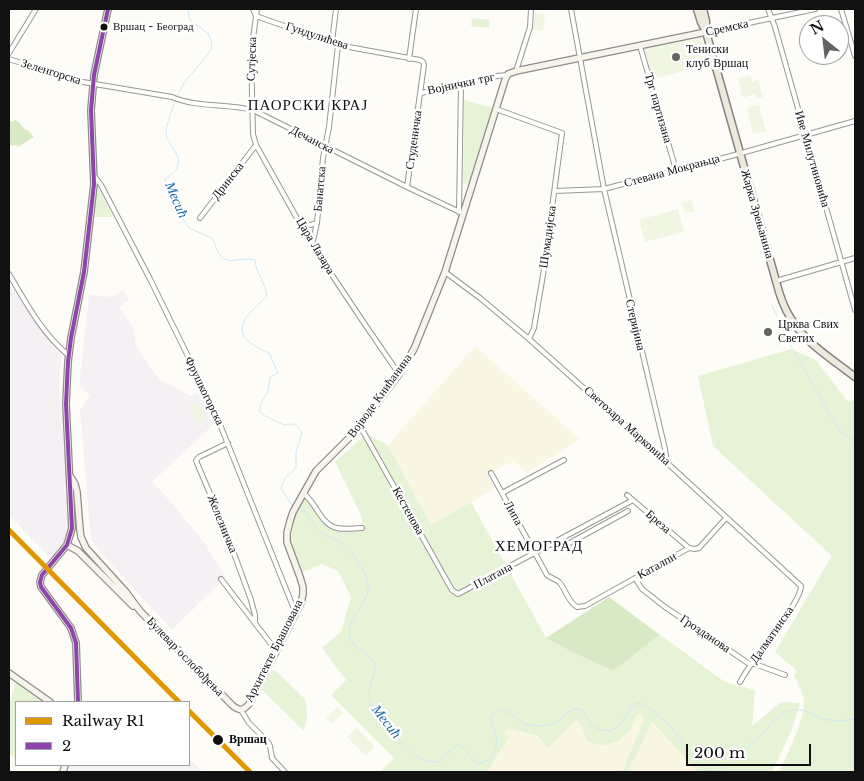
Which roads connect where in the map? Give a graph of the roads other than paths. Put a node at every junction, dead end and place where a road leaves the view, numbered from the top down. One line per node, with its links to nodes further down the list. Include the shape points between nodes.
1 (36, 9): 20 (street)
2 (108, 9): 28 (street)
3 (253, 9): 14 (street)
4 (257, 9): 14 (street, Сутјеска)
5 (336, 9): 17 (street)
6 (416, 9): 22 (street)
7 (531, 9): 25 (street, via 530,27)
8 (571, 9): 23 (street, Стеријина)
9 (697, 9): 16 (main road, Жарка Зрењанина)
10 (703, 9): 16 (main road, Жарка Зрењанина)
11 (768, 9): 15 (street, Иве Милутиновића)
12 (816, 9): 15 (street, Сремска)
13 (841, 9): 21 (street)
14 (256, 16): 17 (street, Гундулићева); 31 (street, Сутјеска, via 251,53)
15 (771, 18): 16 (street, Сремска); 33 (street, Иве Милутиновића)
16 (706, 32): 19 (street, Сремска); 36 (main road, Жарка Зрењанина)
17 (332, 42): 18 (street, Гундулићева)
18 (338, 45): 22 (street, Гундулићева); 35 (street, Банатска)
19 (640, 46): 23 (street, Сремска); 37 (street, Трг партизана)
20 (9, 52)
21 (855, 56)
22 (409, 58): 29 (street, Војнички трг, via 424,64)
23 (580, 58): 25 (street); 41 (street, Стеријина)
24 (9, 59): 28 (street, Зеленгорска)
25 (516, 71): 26 (street)
26 (507, 76): 27 (street, Војнички трг); 30 (street)
27 (461, 83): 29 (street, Војнички трг); 40 (street, Војводе Книћанина)
28 (93, 84): 31 (street, Дечанска, via 185,102); 38 (street, via 91,110)
29 (421, 93): 39 (street, Студеничка)
30 (496, 109): 42 (street, Војводе Книћанина); 43 (street, Шумадијска, via 562,134)
31 (253, 110): 34 (street, Цара Лазара); 35 (street, Дечанска)
32 (855, 121): 33 (street, Стевана Мокрањца)
33 (805, 135): 36 (street, Стевана Мокрањца); 50 (street, Иве Милутиновића)
34 (256, 145): 45 (street, Дринска); 47 (street, Цара Лазара)
35 (326, 147): 39 (street, Дечанска); 46 (street, Банатска)
36 (740, 153): 37 (street, Стевана Мокрањца); 53 (main road, Жарка Зрењанина)
37 (676, 170): 41 (street, Стевана Мокрањца)
38 (95, 177): 56 (street, via 84,272); 60 (street, Фрушкогорска, via 150,279)
39 (407, 187): 44 (street, Дечанска)
40 (460, 187): 42 (street); 44 (street, Војводе Книћанина)
41 (604, 189): 43 (street); 62 (street, Стеријина, via 665,449)
42 (471, 190): 44 (street, Војводе Книћанина)
43 (555, 191): 55 (street, Шумадијска, via 534,328)
44 (462, 212): 51 (street, Војводе Книћанина)
45 (200, 218)
46 (317, 223): 47 (street); 48 (street, Банатска)
47 (302, 225): 48 (street, Цара Лазара)
48 (312, 245): 57 (street, Цара Лазара)
49 (855, 258): 50 (street)
50 (842, 262): 53 (street); 54 (street, Иве Милутиновића)
51 (445, 272): 55 (street, Светозара Марковића); 57 (street, Војводе Книћанина, via 414,349)
52 (9, 274): 56 (street, via 35,319)
53 (776, 281): 58 (main road, Жарка Зрењанина, via 786,309 801,332)
54 (855, 310)
55 (529, 339): 62 (street, Светозара Марковића)
56 (68, 355): 64 (street, via 66,404)
57 (399, 374): 59 (street, Војводе Книћанина)
58 (855, 377)
59 (359, 427): 65 (street, Војводе Книћанина, via 316,470); 83 (street, Кестенова, via 452,590)
60 (228, 443): 86 (street, Фрушкогорска); 87 (street, Железничка, via 196,460 251,600)
61 (564, 460): 66 (street)
62 (664, 460): 72 (street, Светозара Марковића)
63 (491, 473): 66 (street, Липа)
64 (70, 476): 75 (street, via 72,528); 82 (street, Булевар ослобођења, via 77,492 84,543)
65 (303, 493): 69 (street, Војводе Книћанина); 74 (street, via 330,525)
66 (502, 493): 78 (street, Липа)
67 (627, 495): 68 (street, Бреза)
68 (633, 500): 71 (street, Платана); 76 (street, Бреза)
69 (297, 505): 86 (street, Архитекте Брашована, via 287,533 287,542 303,587)
70 (628, 510): 73 (street)
71 (602, 516): 73 (street); 78 (street, Платана)
72 (726, 518): 76 (street, Каталпи, via 703,545 697,549); 81 (street, Светозара Марковића)
73 (605, 523): 77 (street)
74 (362, 528)
75 (67, 545): 82 (street, Булевар ослобођења, via 78,551); 94 (street, via 42,574 40,582 74,635)
76 (689, 548): 79 (street, Каталпи)
77 (557, 550)
78 (536, 553): 83 (street, Платана); 84 (street, Липа, via 548,575)
79 (635, 578): 84 (street, Каталпи); 89 (street, Грозданова, via 642,590 665,607)
80 (221, 579): 87 (street)
81 (802, 588): 89 (street, Далматинска)
82 (120, 590): 85 (street, Булевар ослобођења); 85 (street, Булевар ослобођења)
83 (458, 594)
84 (579, 608)
85 (140, 611): 95 (street, Булевар ослобођења, via 232,705)
86 (296, 614): 88 (street, Архитекте Брашована)
87 (255, 623): 88 (street)
88 (276, 649): 95 (street, Архитекте Брашована, via 249,704)
89 (752, 663): 91 (street, Грозданова); 92 (street, Далматинска)
90 (9, 673): 93 (street)
91 (785, 675)
92 (740, 682)
93 (49, 701)
94 (78, 701)
95 (241, 710): 96 (street, Булевар ослобођења, via 268,742 272,758)
96 (284, 772)

